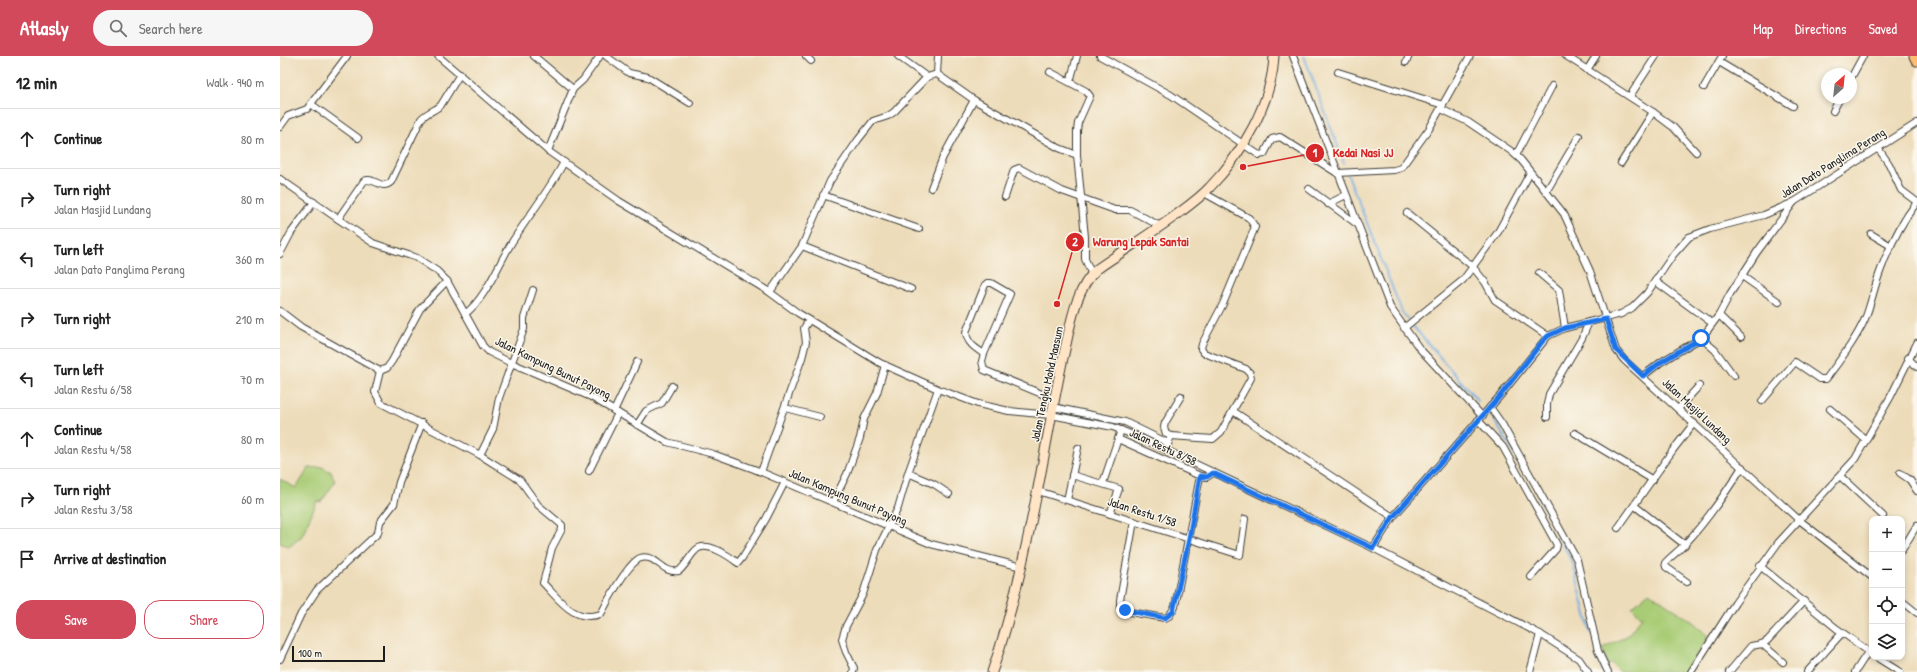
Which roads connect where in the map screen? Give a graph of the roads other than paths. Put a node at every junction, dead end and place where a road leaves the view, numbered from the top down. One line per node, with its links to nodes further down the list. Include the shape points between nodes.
1 (347, 56): 37 (street)
2 (438, 56): 27 (street)
3 (534, 56): 33 (street)
4 (600, 56): 33 (street, via 583,80)
5 (606, 56): 36 (street, via 629,74 648,77)
6 (898, 56): 29 (street)
7 (938, 56): 28 (street)
8 (1077, 56): 30 (street)
9 (1100, 56): 47 (street, via 1171,95)
10 (1274, 56): 47 (main road, Jalan Tengku Mohd Maasum, via 1272,80 1266,98)
11 (1293, 56): 55 (street)
12 (1409, 56): 21 (street)
13 (1470, 56): 40 (street)
14 (1566, 56): 24 (street)
15 (1596, 56): 24 (street)
16 (1656, 56): 34 (street)
17 (1722, 56): 22 (street)
18 (1863, 56): 23 (street)
19 (1915, 56): 20 (highway)
20 (1917, 60)
21 (1406, 62)
22 (1719, 62): 32 (street); 39 (street)
23 (1856, 68)
24 (1587, 70): 34 (street)
25 (1050, 72): 30 (street)
26 (1338, 72): 40 (street, Jalan Masjid Lundang)
27 (460, 74): 49 (street); 71 (street, via 441,105 421,118 391,182 387,186 382,186 368,180 364,181)
28 (937, 74): 29 (street); 35 (street)
29 (927, 77): 62 (street, via 894,112 873,121 830,181)
30 (1070, 82): 51 (street, via 1090,96 1078,123)
31 (1552, 86): 52 (street)
32 (1704, 87)
33 (573, 89): 49 (street)
34 (1630, 96): 42 (street)
35 (974, 100): 51 (street, via 1059,148); 58 (street, via 943,157)
36 (690, 103)
37 (311, 104): 44 (street, via 306,109 288,116); 46 (street)
38 (1836, 104): 41 (street)
39 (1793, 106)
40 (1442, 107): 52 (street, Jalan Masjid Lundang); 55 (street, via 1401,168)
41 (1832, 111)
42 (1653, 112): 50 (street, via 1673,127); 54 (street)
43 (1917, 123): 48 (street, Jalan Dato Panglima Perang)
44 (280, 127)
45 (1579, 136): 60 (street)
46 (358, 138)
47 (1242, 144): 55 (street, via 1261,155 1272,139 1280,137); 61 (main road, Jalan Tengku Mohd Maasum, via 1220,176)
48 (1878, 148): 67 (street, Jalan Dato Panglima Perang); 68 (street, via 1901,190)
49 (548, 151): 53 (street)
50 (1696, 152)
51 (1077, 155): 65 (street)
52 (1516, 155): 56 (street, Jalan Masjid Lundang)
53 (564, 162): 87 (street, via 620,201); 90 (street, via 552,186 511,244 478,302)
54 (1621, 163)
55 (1337, 173): 63 (street)
56 (1530, 173): 60 (street, Jalan Masjid Lundang); 79 (street, via 1498,232)
57 (280, 179): 66 (street, Jalan Kampung Bunut Payong)
58 (931, 188)
59 (1309, 189): 69 (street)
60 (1546, 192): 92 (street, Jalan Masjid Lundang, via 1564,214 1570,226 1590,271)
61 (1204, 193): 73 (main road, Jalan Tengku Mohd Maasum); 121 (street, via 1249,218 1255,227 1201,349 1204,353 1246,369 1250,373 1251,378)
62 (823, 195): 74 (street); 76 (street)
63 (1346, 195): 69 (street); 72 (street)
64 (1005, 197): 65 (street, via 1014,170 1019,168)
65 (1081, 198): 73 (street, via 1115,210 1130,210); 81 (street, via 1086,238 1085,259)
66 (314, 202): 71 (street, Jalan Kampung Bunut Payong); 78 (street, via 291,233)
67 (1794, 202): 82 (street); 84 (street, Jalan Dato Panglima Perang, via 1688,238)
68 (1917, 202): 77 (street)
69 (1328, 204): 72 (street)
70 (1407, 213): 79 (street)
71 (338, 219): 83 (street, Jalan Kampung Bunut Payong, via 373,243 424,262)
72 (1357, 224): 96 (street, via 1390,307)
73 (1160, 226): 81 (main road, Jalan Tengku Mohd Maasum)
74 (919, 229)
75 (1871, 234): 77 (street)
76 (802, 246): 85 (street); 87 (street)
77 (1891, 246): 115 (street, via 1860,330 1826,378 1816,377 1795,362)
78 (280, 254)
79 (1472, 266): 96 (street, via 1463,280); 98 (street, via 1495,300)
80 (1539, 273): 97 (street, via 1559,290)
81 (1092, 275): 116 (main road, Jalan Tengku Mohd Maasum, via 1079,298)
82 (1742, 276): 88 (street); 91 (street)
83 (447, 281): 90 (street, Jalan Kampung Bunut Payong); 108 (street, via 420,309 392,361 387,368)
84 (1655, 281): 92 (street, Jalan Dato Panglima Perang, via 1632,308); 95 (street)
85 (911, 289)
86 (533, 290): 105 (street, via 524,318 524,329)
87 (770, 292): 93 (street)
88 (1779, 302)
89 (280, 311): 108 (street, via 301,327)
90 (465, 314): 105 (street, Jalan Kampung Bunut Payong, via 483,346)
91 (1719, 315): 95 (street); 99 (street)
92 (1606, 319): 94 (street, Jalan Dato Panglima Perang); 109 (street, Jalan Masjid Lundang, via 1616,350)
93 (809, 320): 106 (street); 118 (street, via 804,328 806,342 802,358)
94 (1589, 322): 97 (street, Jalan Dato Panglima Perang); 124 (street, via 1549,394)
95 (1712, 323): 100 (street)
96 (1408, 324): 125 (street, via 1419,348)
97 (1565, 328): 98 (street, Jalan Dato Panglima Perang)
98 (1548, 336): 117 (street, Jalan Dato Panglima Perang)
99 (1741, 337)
100 (1701, 338): 109 (street); 110 (street)
101 (1917, 342): 103 (street)
102 (984, 354): 102 (street, via 973,347 966,332 986,283 991,283 1010,294); 116 (street, via 984,370)
103 (1908, 358): 107 (street); 133 (street, via 1891,396)
104 (637, 362): 122 (street)
105 (512, 363): 122 (street, Jalan Kampung Bunut Payong, via 591,397); 137 (street, via 493,430)
106 (885, 365): 113 (street); 154 (street, via 864,419 847,474)
107 (1917, 367)
108 (380, 371): 126 (street, via 375,392 381,403)
109 (1643, 376): 119 (street, Jalan Masjid Lundang)
110 (1734, 376)
111 (672, 386): 128 (street, via 662,403 646,411)
112 (1699, 386): 119 (street)
113 (938, 389): 116 (street, via 978,404 1009,411); 141 (street)
114 (1181, 396): 131 (street, via 1164,423 1166,434)
115 (1762, 401)
116 (1052, 407): 129 (street); 134 (street, via 1125,422); 150 (main road, Jalan Tengku Mohd Maasum)
117 (1490, 407): 125 (street, Jalan Dato Panglima Perang); 189 (street, via 1502,424 1577,560 1598,651)
118 (785, 408): 123 (street); 140 (street)
119 (1678, 409): 127 (street, Jalan Masjid Lundang)
120 (1830, 409): 133 (street)
121 (1233, 411): 131 (street, via 1213,439); 158 (street)
122 (616, 412): 128 (street, Jalan Kampung Bunut Payong); 139 (street)
123 (820, 417)
124 (1547, 417)
125 (1480, 418): 158 (street, Jalan Dato Panglima Perang); 172 (street, via 1503,447 1557,545)
126 (422, 423): 137 (street); 182 (street, via 399,482 394,504 380,522 378,533 317,590 301,614)
127 (1694, 424): 138 (street, Jalan Masjid Lundang); 147 (street)
128 (638, 425): 140 (street, Jalan Kampung Bunut Payong, via 676,446 713,454)
129 (1121, 430): 132 (street); 136 (street)
130 (1575, 433): 147 (street)
131 (1171, 436): 134 (street)
132 (1118, 439): 145 (street, Jalan Restu 8/58); 149 (street)
133 (1866, 440): 146 (street)
134 (1168, 443): 136 (street)
135 (1078, 448): 144 (street)
136 (1166, 450): 142 (street)
137 (480, 455): 148 (street, via 520,480 538,505 562,525 552,548 543,584 564,606 589,617 601,614 617,585 642,557 673,572 679,571 695,550 702,547 717,550 738,563 766,519)
138 (1742, 467): 160 (street, Jalan Masjid Lundang); 166 (street, via 1725,494)
139 (589, 471)
140 (761, 472): 148 (street, Jalan Kampung Bunut Payong)
141 (908, 473): 152 (street, via 934,484); 163 (street, via 898,508)
142 (1213, 473): 145 (street, via 1207,477); 168 (street)
143 (1900, 473): 151 (street, via 1910,480)
144 (1072, 475): 149 (street); 153 (street)
145 (1200, 476): 165 (street)
146 (1840, 476): 157 (street); 160 (street)
147 (1653, 480): 155 (street)
148 (785, 482): 154 (street, Jalan Kampung Bunut Payong)
149 (1103, 483): 156 (street, via 1119,489)
150 (1038, 491): 153 (street, Jalan Restu 1/58); 170 (main road, Jalan Tengku Mohd Maasum)
151 (1917, 491)
152 (949, 494)
153 (1067, 500): 156 (street, Jalan Restu 1/58)
154 (833, 502): 163 (street, Jalan Kampung Bunut Payong)
155 (1635, 506): 164 (street); 166 (street)
156 (1110, 514): 161 (street, Jalan Restu 1/58)
157 (1883, 516)
158 (1393, 517): 168 (street, Jalan Dato Panglima Perang)
159 (1245, 519): 165 (street, Jalan Restu 1/58, via 1240,555)
160 (1798, 519): 169 (street); 171 (street, Jalan Masjid Lundang)
161 (1134, 521): 165 (street, Jalan Restu 1/58); 165 (street, via 1120,600 1120,607 1130,612 1165,618 1169,616 1175,607)
162 (1917, 525): 167 (street)
163 (889, 527): 170 (street, Jalan Kampung Bunut Payong, via 931,544); 185 (street, via 877,550 863,594 842,639)
164 (1618, 528)
165 (1189, 539)
166 (1685, 545): 173 (street, via 1664,565)
167 (1905, 545)
168 (1373, 548): 178 (street)
169 (1760, 566): 174 (street); 190 (street)
170 (1022, 567): 186 (main road, Jalan Tengku Mohd Maasum)
171 (1869, 575)
172 (1532, 577)
173 (1688, 582)
174 (1804, 601): 177 (street); 179 (street)
175 (1905, 603): 176 (street)
176 (1917, 613)
177 (1842, 633): 180 (street); 192 (street)
178 (1540, 634): 187 (street); 188 (street, via 1579,658)
179 (1762, 644): 184 (street); 191 (street, via 1751,646)
180 (1869, 652)
181 (1869, 654): 193 (street)
182 (280, 659)
183 (1881, 660): 194 (street)
184 (1783, 662)
185 (854, 672)
186 (992, 672)
187 (1530, 672)
188 (1588, 672)
189 (1608, 672)
190 (1691, 672)
191 (1729, 672)
192 (1807, 672)
193 (1855, 672)
194 (1900, 672)

